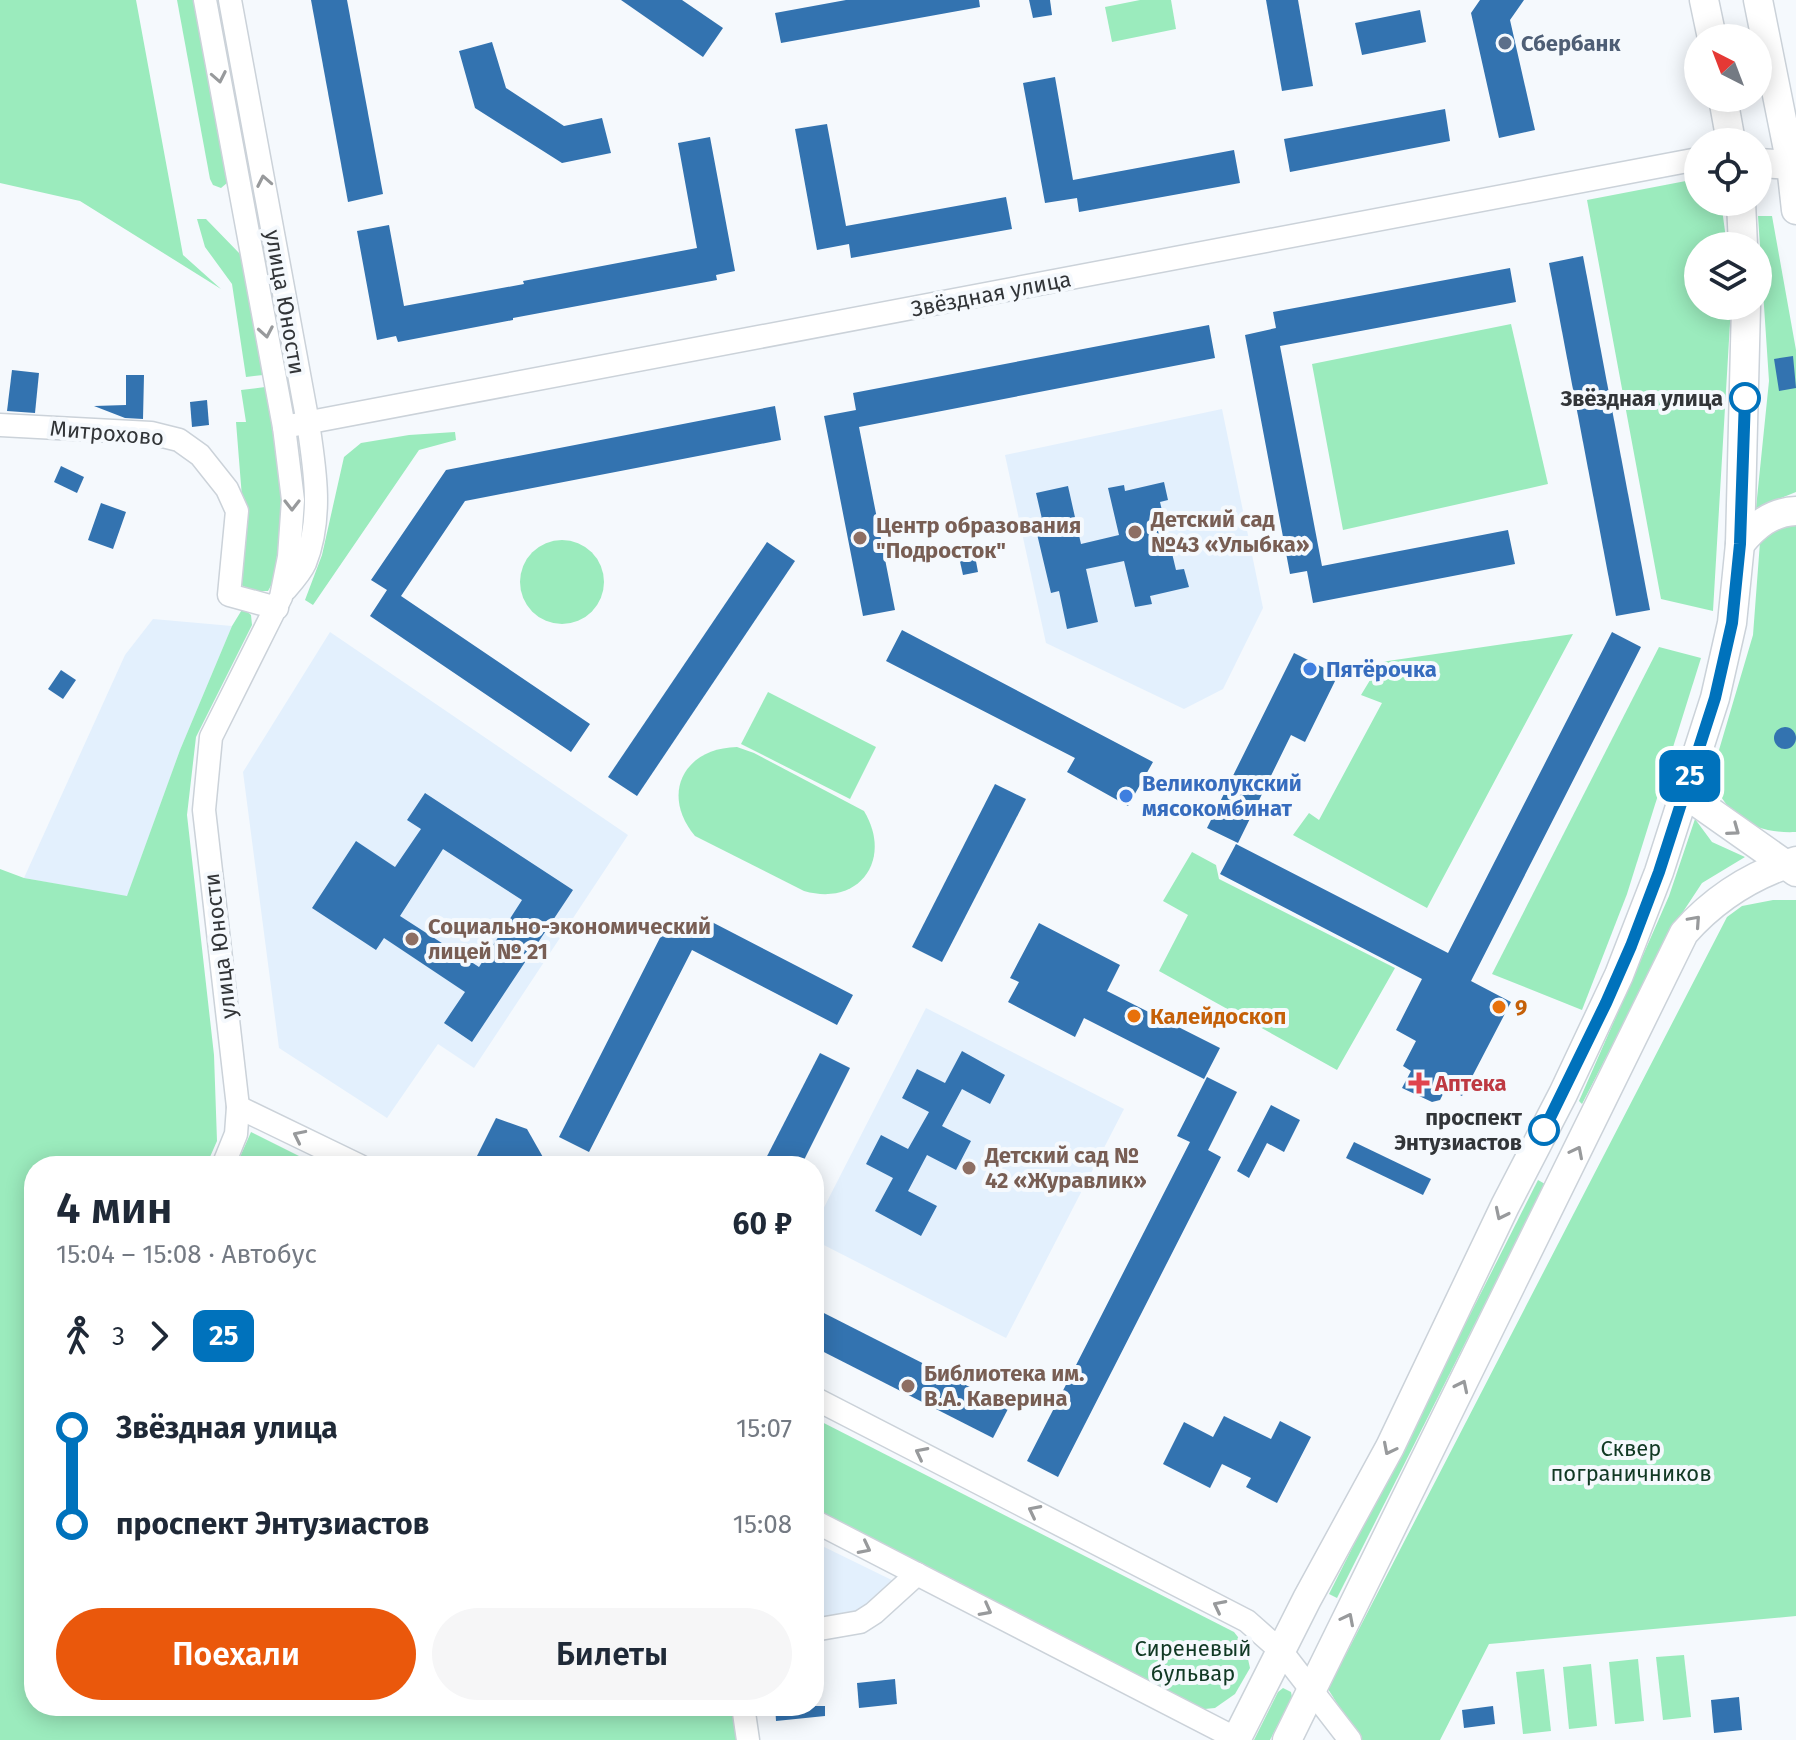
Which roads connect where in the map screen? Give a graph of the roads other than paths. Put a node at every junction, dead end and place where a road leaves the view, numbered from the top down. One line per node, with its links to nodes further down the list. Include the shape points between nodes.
1 (205, 0): 13 (street, улица Юности, one-way to 13)
2 (230, 0): 11 (street, улица Юности, one-way to 2)
3 (1704, 0): 5 (main road)
4 (1758, 0): 8 (main road)
5 (1709, 24)
6 (1684, 162): 11 (street, Звёздная улица)
7 (1772, 164): 8 (main road)
8 (1793, 165): 9 (main road)
9 (1796, 210)
10 (1746, 320): 15 (main road)
11 (308, 423): 13 (street, Звёздная улица); 16 (street, улица Юности, via 317,486 311,542 304,566)
12 (0, 425): 16 (street, Митрохово, via 151,433 179,440 214,471 237,511 229,595)
13 (284, 427): 16 (street, улица Юности, one-way to 16, via 293,500)
14 (1796, 511): 15 (main road, via 1773,515)
15 (1740, 544): 17 (main road, via 1732,623 1715,698)
16 (279, 603): 19 (street, улица Юности, via 211,737 204,810)
17 (1684, 793): 18 (main road, one-way to 18); 26 (main road, one-way to 26, via 1659,872 1606,1003 1390,1447)
18 (1792, 866): 27 (main road, one-way to 18, via 1684,933 1721,897)
19 (238, 1107): 20 (street, улица Юности); 21 (street, one-way to 19)
20 (227, 1156)
21 (339, 1156)
22 (824, 1403): 26 (street, one-way to 22, via 1247,1621)
23 (824, 1526): 24 (street, one-way to 24)
24 (917, 1574): 25 (street, via 860,1622); 30 (street, one-way to 30)
25 (824, 1628)
26 (1282, 1652): 27 (street); 30 (main road)
27 (1312, 1688): 31 (main road); 32 (street)
28 (744, 1716): 29 (street)
29 (748, 1740)
30 (1237, 1740)
31 (1287, 1740)
32 (1350, 1740)

